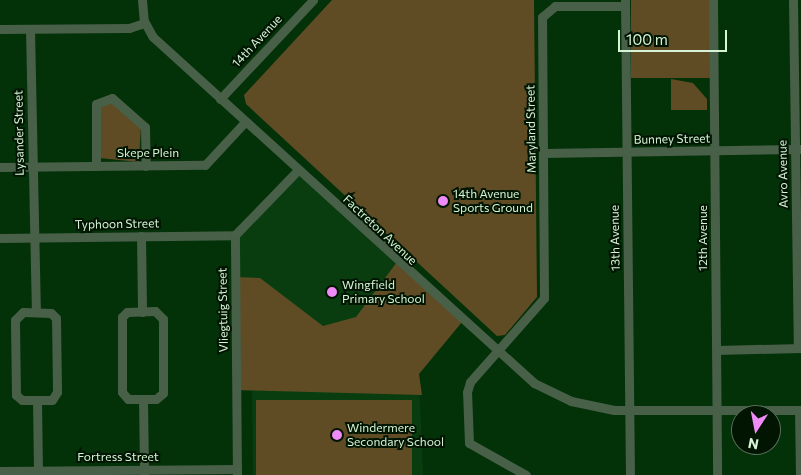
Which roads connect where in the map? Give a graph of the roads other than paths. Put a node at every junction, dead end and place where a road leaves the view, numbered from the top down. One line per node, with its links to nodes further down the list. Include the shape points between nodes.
1 (142, 0): 6 (street)
2 (312, 0): 9 (street, 14th Avenue)
3 (713, 0): 11 (street, 12th Avenue)
4 (792, 0): 12 (street, Avro Avenue)
5 (625, 3): 13 (street, 13th Avenue); 14 (street, Maryland Street, via 555,6 544,14)
6 (144, 23): 8 (street, via 129,28); 9 (street, Factreton Avenue, via 150,34)
7 (0, 29): 8 (street)
8 (30, 29): 15 (street, Lysander Street)
9 (220, 99): 10 (street, Factreton Avenue)
10 (245, 122): 17 (street, Skepe Plein, via 208,164); 19 (street, Factreton Avenue)
11 (715, 150): 12 (street, Bunney Street); 13 (street, Bunney Street); 27 (street, 12th Avenue)
12 (798, 150): 26 (street, Avro Avenue)
13 (627, 152): 14 (street, Bunney Street); 33 (street, 13th Avenue)
14 (544, 153): 28 (street, Maryland Street, via 544,298)
15 (31, 166): 16 (street, Skepe Plein); 18 (street, Skepe Plein); 22 (street, Lysander Street)
16 (96, 166): 17 (street, Skepe Plein); 17 (street, via 96,104 112,98 146,127)
17 (146, 166)
18 (0, 167)
19 (298, 170): 20 (street); 28 (street, Factreton Avenue)
20 (235, 235): 21 (street, Typhoon Street); 36 (street, Vliegtuig Street)
21 (141, 236): 22 (street, Typhoon Street); 25 (street)
22 (33, 237): 23 (street, Typhoon Street); 24 (street, Lysander Street)
23 (0, 238)
24 (36, 312): 30 (street, via 18,315 16,394 22,400); 30 (street, via 51,312 56,318 57,383 55,398)
25 (142, 312): 29 (street, via 162,315 163,348 163,395); 29 (street, via 127,312 122,317 122,384 126,398)
26 (800, 348): 27 (street)
27 (717, 350): 31 (street, 12th Avenue)
28 (496, 353): 33 (street, Factreton Avenue, via 534,383 560,396); 38 (street, Maryland Street, via 468,386 467,439 473,447)
29 (143, 399): 35 (street)
30 (37, 400): 37 (street)
31 (716, 410): 32 (street, Factreton Avenue); 33 (street, Factreton Avenue); 40 (street, 12th Avenue)
32 (800, 410): 41 (street)
33 (630, 411): 39 (street, 13th Avenue)
34 (0, 471): 37 (street, Fortress Street)
35 (144, 472): 36 (street, Fortress Street); 37 (street, Fortress Street)
36 (237, 472)
37 (38, 473)
38 (526, 475)
39 (630, 475)
40 (717, 475)
41 (800, 475)

